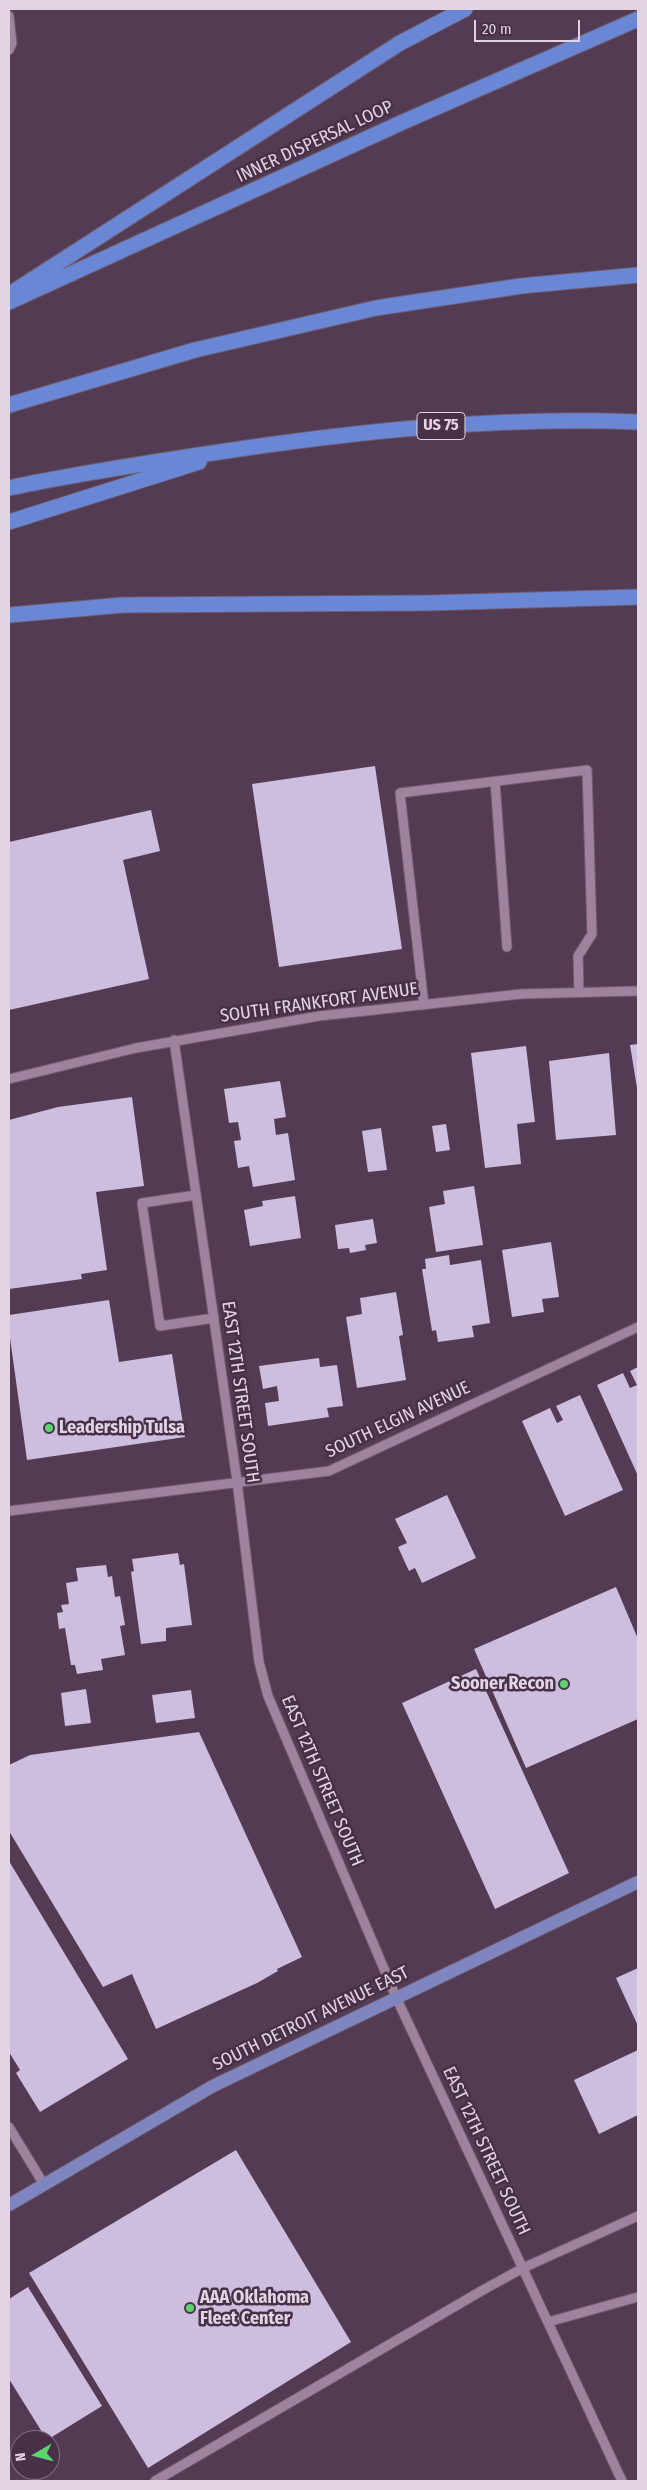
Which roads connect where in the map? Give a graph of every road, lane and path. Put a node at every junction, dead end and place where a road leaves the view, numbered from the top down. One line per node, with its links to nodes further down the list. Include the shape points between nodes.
1 (464, 9): 6 (highway, via 400,43)
2 (9, 16): 4 (street, via 12,43)
3 (638, 19): 7 (highway, INNER DISPERSAL LOOP)
4 (9, 50)
5 (638, 275): 8 (highway, via 521,286 376,308 195,350)
6 (9, 294)
7 (9, 302)
8 (9, 405)
9 (638, 422): 10 (highway, US 75, via 487,423 369,431)
10 (245, 448): 11 (highway, US 75, via 68,475); 12 (highway)
11 (9, 488)
12 (9, 522)
13 (638, 597): 14 (highway, via 427,603 123,605)
14 (9, 615)
15 (494, 781): 16 (street); 18 (street, via 587,770 592,934 578,956); 19 (street, via 400,793)
16 (507, 947)
17 (638, 991): 18 (street, SOUTH FRANKFORT AVENUE)
18 (579, 992): 19 (street, SOUTH FRANKFORT AVENUE, via 521,994)
19 (424, 1005): 20 (street, SOUTH FRANKFORT AVENUE, via 319,1016)
20 (174, 1040): 21 (street, SOUTH FRANKFORT AVENUE); 22 (street, EAST 12TH STREET SOUTH)
21 (9, 1079)
22 (196, 1195): 23 (street, EAST 12TH STREET SOUTH); 23 (street, via 142,1203 144,1222 160,1326)
23 (214, 1318): 25 (street, EAST 12TH STREET SOUTH)
24 (638, 1327): 25 (street, SOUTH ELGIN AVENUE, via 329,1471)
25 (237, 1482): 26 (street, SOUTH ELGIN AVENUE); 28 (street, EAST 12TH STREET SOUTH, via 259,1662 268,1696)
26 (9, 1511)
27 (638, 1882): 28 (main road, SOUTH DETROIT AVENUE EAST)
28 (396, 1997): 30 (main road, SOUTH DETROIT AVENUE EAST, via 213,2086); 33 (street, EAST 12TH STREET SOUTH)
29 (9, 2127): 30 (street)
30 (43, 2183): 31 (main road, SOUTH DETROIT AVENUE EAST)
31 (9, 2205)
32 (638, 2216): 33 (street)
33 (523, 2268): 35 (street, EAST 12TH STREET SOUTH); 36 (street)
34 (638, 2297): 35 (street)
35 (548, 2322): 37 (street, EAST 12TH STREET SOUTH)
36 (155, 2481)
37 (622, 2481)

